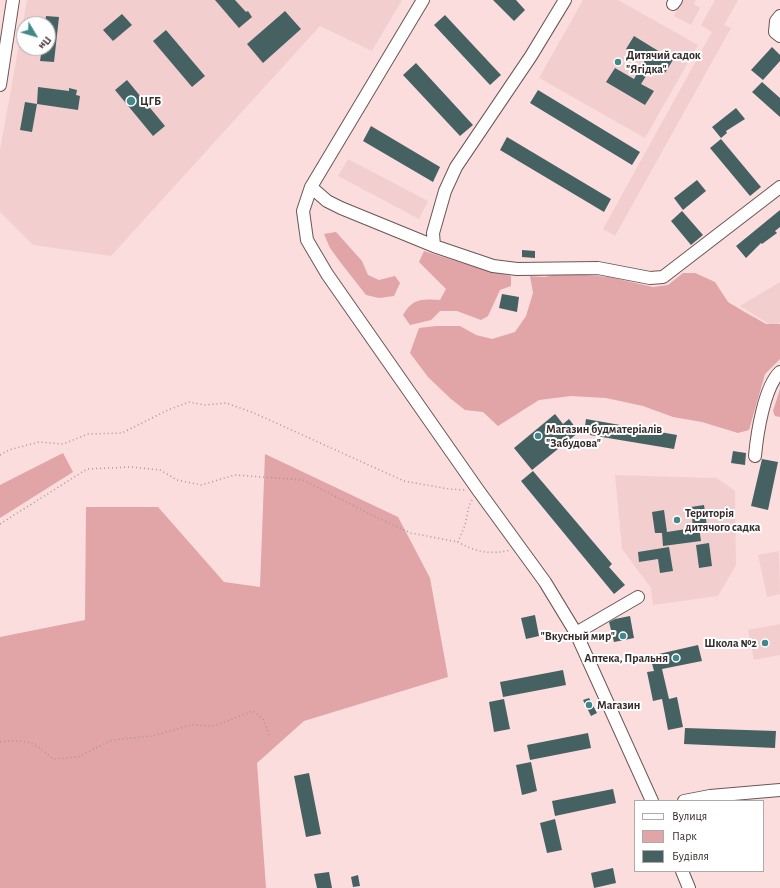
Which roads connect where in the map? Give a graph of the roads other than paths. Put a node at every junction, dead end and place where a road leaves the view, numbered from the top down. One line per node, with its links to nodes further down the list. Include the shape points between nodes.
1 (13, 0): 5 (street)
2 (423, 0): 8 (street)
3 (565, 0): 10 (street, via 531,56 456,167 445,191 433,233)
4 (780, 16): 6 (street, via 776,21 775,32)
5 (5, 29): 7 (street)
6 (780, 36)
7 (0, 85)
8 (311, 187): 10 (street, via 327,201 341,208); 14 (street, via 303,211 307,240 327,274 545,582)
9 (780, 187): 10 (street, via 663,277 650,278 598,268 517,269 493,266)
10 (434, 246)
11 (780, 372): 12 (street, via 774,378 765,406)
12 (754, 456)
13 (638, 597): 14 (street)
14 (576, 633): 16 (street)
15 (780, 790): 17 (street)
16 (652, 800)
17 (689, 800)
18 (682, 872): 19 (street)
19 (690, 888)

